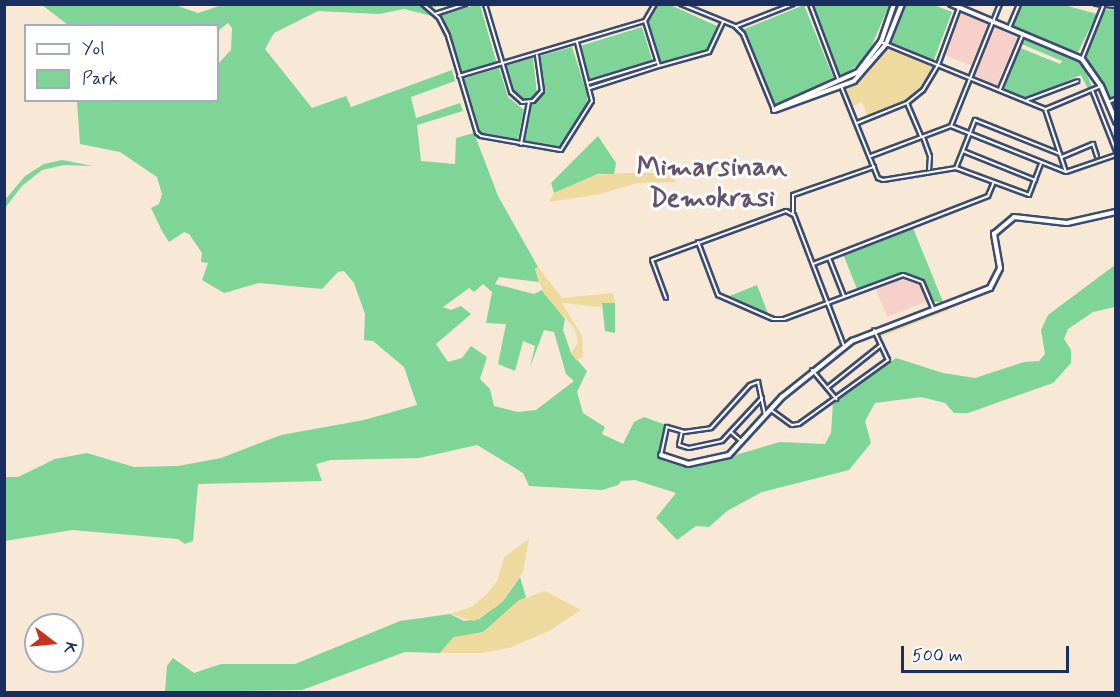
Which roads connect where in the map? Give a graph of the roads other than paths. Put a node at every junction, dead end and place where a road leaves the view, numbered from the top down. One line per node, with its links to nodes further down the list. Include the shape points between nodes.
1 (423, 4): 17 (street)
2 (465, 4): 17 (street)
3 (485, 4): 29 (street)
4 (654, 4): 18 (street)
5 (681, 4): 19 (street)
6 (810, 4): 36 (street)
7 (894, 4): 25 (street)
8 (902, 4): 25 (street)
9 (951, 4): 16 (street)
10 (1000, 4): 20 (street)
11 (1019, 4): 22 (street)
12 (1096, 4): 14 (street)
13 (790, 5): 21 (street)
14 (1104, 6): 15 (street); 27 (street)
15 (1116, 6)
16 (959, 8): 20 (street); 30 (street)
17 (435, 14): 32 (street, via 447,36)
18 (645, 21): 24 (street); 28 (street)
19 (723, 22): 21 (street); 31 (street, via 709,52)
20 (993, 22): 22 (street); 33 (street)
21 (735, 26): 47 (street, via 743,34)
22 (1009, 28): 23 (street)
23 (1023, 34): 27 (street); 39 (street)
24 (577, 42): 26 (street); 35 (street)
25 (883, 43): 30 (street); 36 (street, via 867,70)
26 (537, 54): 29 (street); 43 (street, via 543,89)
27 (1082, 59): 37 (street)
28 (658, 62): 31 (street); 35 (street)
29 (502, 63): 32 (street); 43 (street, via 513,96)
30 (938, 65): 33 (street); 45 (street, via 923,90)
31 (659, 66): 38 (street)
32 (459, 76): 53 (street, via 477,133)
33 (970, 77): 39 (street); 50 (street)
34 (1078, 81): 42 (street)
35 (588, 83): 38 (street)
36 (840, 84): 47 (street); 49 (street)
37 (1101, 86): 40 (street); 44 (street)
38 (589, 88): 53 (street, via 589,110 561,150)
39 (1000, 89): 42 (street)
40 (1092, 90): 46 (street); 55 (street)
41 (1116, 99): 44 (street)
42 (1026, 100): 46 (street)
43 (529, 102): 53 (street)
44 (1108, 102): 48 (street)
45 (907, 103): 49 (street); 52 (street)
46 (1045, 109): 56 (street)
47 (774, 110)
48 (1116, 122)
49 (856, 123): 58 (street)
50 (951, 126): 51 (street); 52 (street)
51 (969, 134): 54 (street); 56 (street, via 975,120); 60 (street)
52 (922, 137): 58 (street); 63 (street, via 930,156)
53 (521, 144)
54 (963, 151): 62 (street); 65 (street)
55 (1116, 151)
56 (1061, 155): 59 (street, via 1093,144); 64 (street)
57 (1116, 155): 64 (street)
58 (870, 156): 61 (street)
59 (1097, 156)
60 (1041, 164): 64 (street); 65 (street)
61 (874, 167): 63 (street, via 883,180 914,177); 68 (street, via 793,195)
62 (956, 168): 63 (street); 66 (street)
63 (928, 170)
64 (1066, 171)
65 (1035, 180): 66 (street, via 1029,195)
66 (994, 182): 70 (street, via 988,196)
67 (1116, 212): 75 (street, via 1067,223 1014,217 994,234 1000,268 995,283)
68 (794, 215): 69 (street, via 782,211); 71 (street)
69 (698, 242): 73 (street, via 652,260); 74 (street, via 718,295 729,301 778,320)
70 (829, 258): 71 (street); 72 (street)
71 (813, 264): 74 (street)
72 (844, 296): 74 (street); 75 (street, via 903,275 912,276 926,287)
73 (666, 298)
74 (828, 303): 78 (street)
75 (933, 308): 76 (street)
76 (874, 330): 77 (street); 78 (street)
77 (881, 345): 80 (street); 82 (street, via 888,360)
78 (844, 346): 79 (street)
79 (812, 370): 80 (street); 83 (street)
80 (827, 388): 82 (street)
81 (762, 398): 84 (street); 85 (street, via 758,382 750,385 711,428); 86 (street)
82 (836, 399): 83 (street, via 806,421 792,425)
83 (771, 410): 84 (street)
84 (765, 416): 87 (street)
85 (682, 431): 86 (street, via 679,445 689,448 722,441); 88 (street, via 667,427)
86 (731, 432): 87 (street)
87 (742, 442): 88 (street, via 729,455 700,464 676,462)
88 (661, 455)

